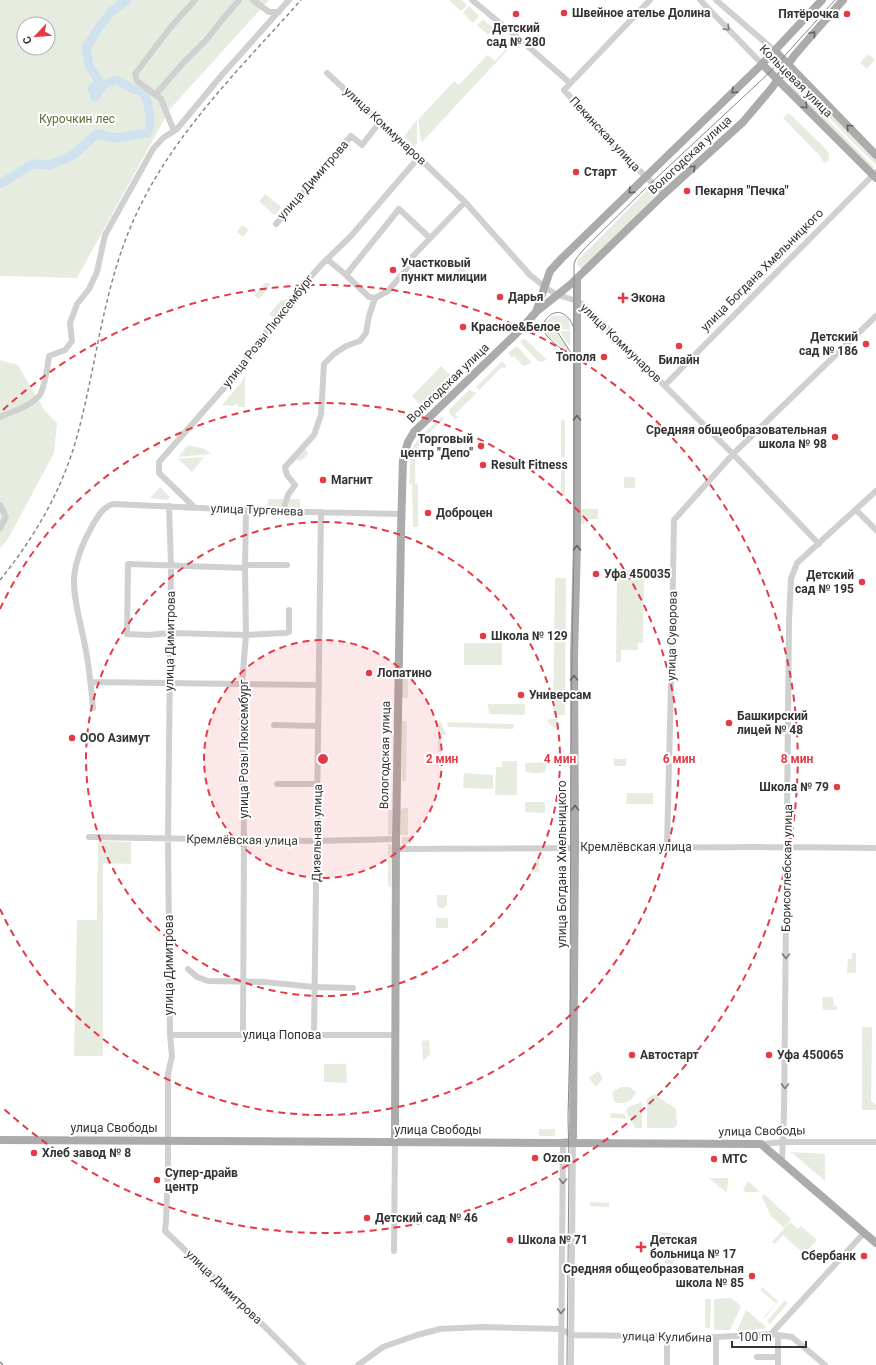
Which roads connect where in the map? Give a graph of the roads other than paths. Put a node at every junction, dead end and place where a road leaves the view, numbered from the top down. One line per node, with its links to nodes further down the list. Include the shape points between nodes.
1 (195, 0): 18 (street, via 135,74 137,81)
2 (239, 0): 18 (street)
3 (253, 0): 11 (street, via 268,12)
4 (289, 0): 11 (street)
5 (472, 0): 17 (street, Пекинская улица)
6 (650, 0): 17 (street)
7 (700, 0): 13 (street, Кольцевая улица, one-way to 13)
8 (716, 0): 12 (street, Кольцевая улица)
9 (822, 0): 12 (main road, Вологодская улица)
10 (844, 0): 14 (main road, Вологодская улица, one-way to 10)
11 (279, 12): 20 (street)
12 (775, 51): 13 (main road, Вологодская улица); 14 (main road, Кольцевая улица)
13 (762, 64): 16 (main road, Кольцевая улица); 24 (main road, Вологодская улица, one-way to 24)
14 (788, 64): 16 (main road, Вологодская улица); 21 (main road, Кольцевая улица, one-way to 14)
15 (327, 73): 19 (street, улица Коммунаров)
16 (777, 79): 23 (main road, Кольцевая улица, one-way to 23); 25 (main road, Вологодская улица, one-way to 16, via 743,122)
17 (570, 83): 24 (street, Пекинская улица, via 564,90)
18 (156, 94): 20 (street, via 161,98)
19 (380, 122): 22 (street, улица Коммунаров); 27 (street, улица Димитрова, via 362,145 351,136)
20 (174, 131): 39 (street, via 163,138 153,150 105,235 97,272 89,289 77,304 70,323 72,341 65,350 49,356 40,395 26,405)
21 (876, 155)
22 (419, 157): 26 (street, улица Коммунаров); 29 (street, улица Розы Люксембург, via 351,236)
23 (875, 175): 38 (street, улица Богдана Хмельницкого)
24 (645, 177): 25 (street, Пекинская улица); 32 (main road, Вологодская улица, one-way to 32, via 550,271)
25 (664, 194): 31 (main road, Вологодская улица)
26 (465, 202): 28 (street); 32 (street, улица Коммунаров, via 530,275)
27 (276, 224)
28 (430, 238): 30 (street, via 399,209); 34 (street, via 413,256 405,271 388,291)
29 (327, 259): 30 (street); 44 (street, улица Розы Люксембург, via 286,305 244,365 159,462 159,473)
30 (346, 275): 34 (street, via 369,297)
31 (577, 278): 33 (main road, Вологодская улица); 35 (main road, улица Богдана Хмельницкого)
32 (545, 287): 33 (street, улица Коммунаров); 36 (main road, Вологодская улица)
33 (558, 295): 35 (street, улица Коммунаров); 36 (main road, Вологодская улица)
34 (375, 298): 47 (street, via 363,337 334,354 324,364 321,415 314,434 286,467 287,475 296,485 288,495)
35 (577, 301): 38 (street, улица Коммунаров, via 584,305); 73 (main road, улица Богдана Хмельницкого, one-way to 35)
36 (536, 312): 49 (main road, Вологодская улица, via 414,432 403,459)
37 (876, 316): 40 (street, улица Суворова)
38 (664, 386): 40 (street, улица Коммунаров)
39 (0, 417)
40 (733, 454): 52 (street, улица Коммунаров); 76 (street, улица Суворова, via 674,520)
41 (876, 491): 46 (street, Борисоглебская улица)
42 (0, 505): 50 (street, via 6,517)
43 (169, 506): 44 (street, улица Тургенева); 54 (street, улица Димитрова); 59 (street, улица Тургенева, via 112,504 103,508 82,545 74,578)
44 (194, 507): 45 (street, улица Тургенева)
45 (246, 510): 47 (street, улица Тургенева); 55 (street, улица Розы Люксембург)
46 (856, 510): 51 (street); 52 (street, Борисоглебская улица)
47 (283, 511): 48 (street, улица Тургенева)
48 (321, 512): 49 (street, улица Тургенева); 62 (street, Дизельная улица)
49 (402, 514): 70 (main road, Вологодская улица)
50 (0, 528)
51 (876, 530)
52 (819, 544): 74 (street, Борисоглебская улица, via 797,564 791,579)
53 (287, 565): 55 (street)
54 (171, 566): 55 (street); 57 (street, улица Димитрова); 57 (street, via 128,564 127,634)
55 (245, 566): 58 (street, улица Розы Люксембург)
56 (290, 610): 58 (street, via 289,632)
57 (170, 633): 58 (street); 60 (street, улица Димитрова)
58 (246, 635): 61 (street, улица Розы Люксембург)
59 (91, 682): 60 (street); 63 (street)
60 (170, 684): 61 (street); 69 (street, улица Димитрова)
61 (242, 684): 62 (street); 71 (street, улица Розы Люксембург)
62 (319, 685): 65 (street, Дизельная улица)
63 (93, 708)
64 (274, 726): 65 (street)
65 (318, 726): 67 (street, Дизельная улица)
66 (277, 784): 67 (street)
67 (317, 784): 72 (street, Дизельная улица)
68 (89, 837): 69 (street, Кремлёвская улица)
69 (168, 838): 71 (street, Кремлёвская улица); 82 (street, улица Димитрова)
70 (396, 839): 72 (street, Кремлёвская улица); 75 (main road, Вологодская улица)
71 (244, 840): 72 (street, Кремлёвская улица); 79 (street, улица Розы Люксембург)
72 (316, 841): 80 (street, Дизельная улица)
73 (575, 847): 75 (street, Кремлёвская улица); 76 (street, Кремлёвская улица); 88 (main road, улица Богдана Хмельницкого)
74 (787, 847): 76 (street, Кремлёвская улица); 77 (street, Кремлёвская улица); 91 (street, Борисоглебская улица, one-way to 91)
75 (396, 848): 85 (main road, Вологодская улица)
76 (667, 848)
77 (876, 848)
78 (188, 969): 79 (street, via 197,977 208,981)
79 (243, 982): 80 (street); 83 (street, улица Розы Люксембург)
80 (314, 987): 81 (street); 84 (street, Дизельная улица)
81 (353, 988)
82 (170, 1035): 83 (street, улица Попова); 87 (street, улица Димитрова, via 172,1056 168,1074)
83 (243, 1035): 84 (street, улица Попова)
84 (314, 1035): 85 (street, улица Попова)
85 (395, 1035): 89 (main road, Вологодская улица)
86 (0, 1140): 87 (main road, улица Свободы)
87 (168, 1140): 89 (main road, улица Свободы); 106 (street, улица Димитрова, via 165,1231)
88 (573, 1140): 90 (main road, улица Свободы); 93 (main road, улица Свободы); 100 (street)
89 (395, 1142): 90 (main road, улица Свободы); 97 (street, Вологодская улица)
90 (563, 1142): 98 (street, one-way to 98)
91 (784, 1142): 92 (street, улица Свободы); 93 (street, улица Свободы); 94 (street, Борисоглебская улица)
92 (876, 1142)
93 (761, 1144): 94 (main road)
94 (782, 1161): 95 (main road)
95 (864, 1233): 96 (main road); 99 (street)
96 (876, 1244)
97 (394, 1251)
98 (561, 1329): 100 (street); 107 (street, via 440,1328 383,1347); 108 (street)
99 (771, 1334): 101 (street, улица Кулибина); 103 (street, улица Кулибина)
100 (571, 1335): 102 (street, улица Кулибина); 109 (street)
101 (778, 1335): 105 (street); 113 (street, улица Кулибина, via 792,1337)
102 (667, 1337): 103 (street, улица Кулибина); 110 (street)
103 (716, 1338): 111 (street)
104 (757, 1357): 105 (street)
105 (778, 1361): 112 (street)
106 (303, 1365)
107 (358, 1365)
108 (561, 1365)
109 (571, 1365)
110 (667, 1365)
111 (716, 1365)
112 (784, 1365)
113 (825, 1365)

